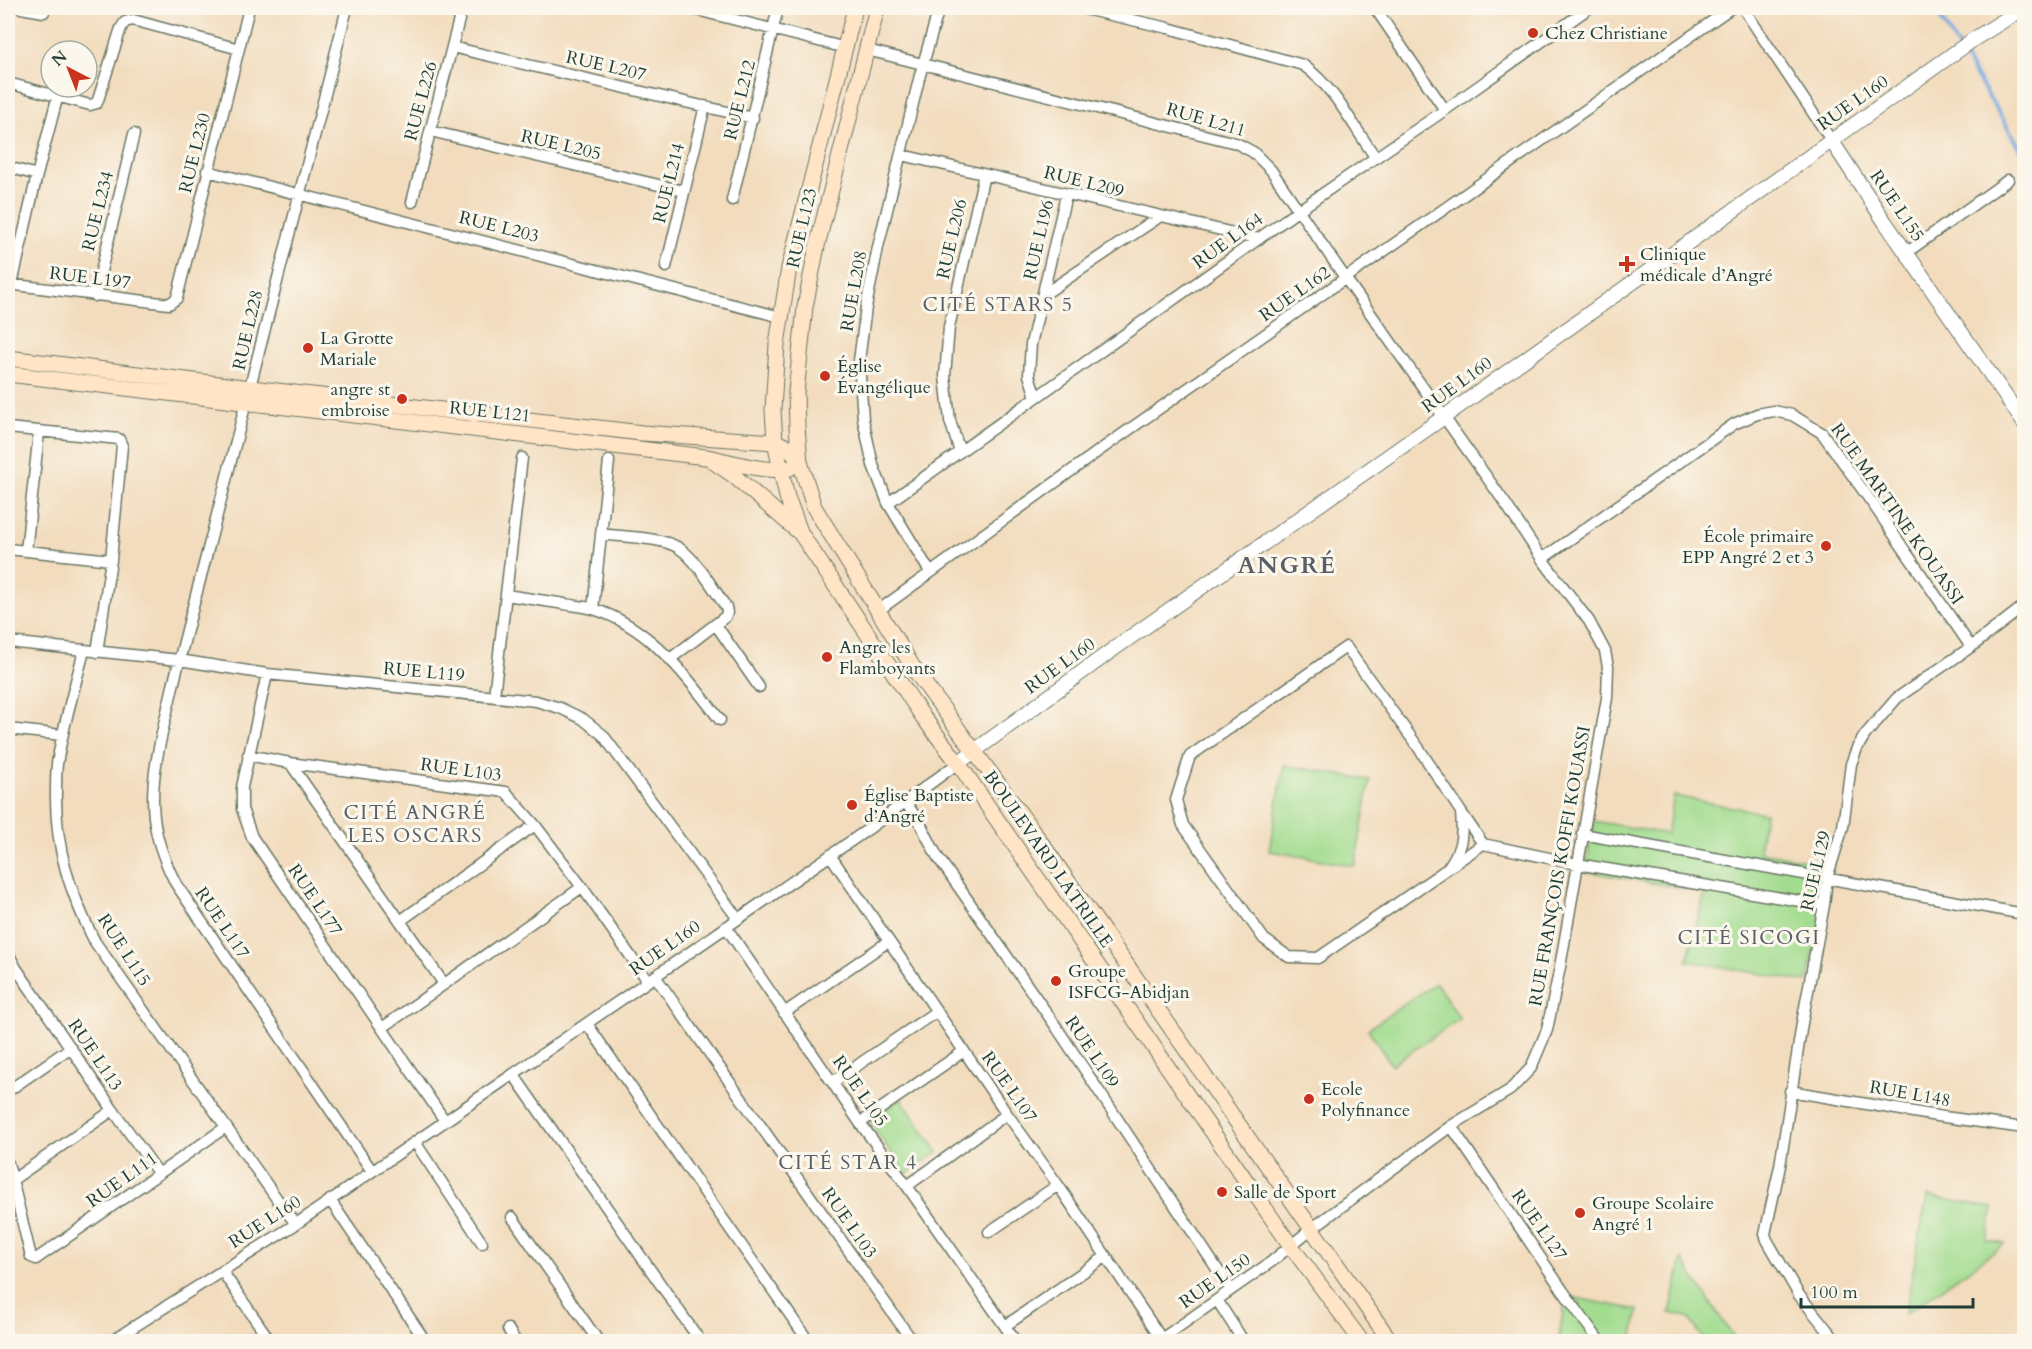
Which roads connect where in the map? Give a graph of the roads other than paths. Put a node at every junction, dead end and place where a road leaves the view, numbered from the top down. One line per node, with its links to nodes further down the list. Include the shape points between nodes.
1 (21, 8): 16 (street)
2 (249, 8): 20 (street, RUE L230)
3 (347, 8): 43 (street, RUE L228)
4 (462, 8): 18 (street, RUE L226)
5 (689, 8): 17 (street)
6 (778, 8): 17 (street, RUE L212)
7 (855, 8): 19 (main road, RUE L123)
8 (877, 8): 21 (main road, RUE L123)
9 (939, 8): 22 (street, RUE L208)
10 (1080, 8): 36 (street, via 1303,65 1330,91)
11 (1375, 8): 30 (street)
12 (1589, 8): 30 (street, RUE L164)
13 (1731, 8): 52 (street, RUE L162)
14 (1743, 8): 34 (street, RUE L155)
15 (2023, 11): 34 (street, RUE L160, via 1974,39)
16 (44, 13)
17 (774, 29): 19 (street); 31 (street, RUE L212)
18 (452, 47): 29 (street, RUE L207); 32 (street, RUE L226)
19 (846, 48): 57 (main road, RUE L123, via 789,268)
20 (238, 49): 25 (street, via 133,20 125,22); 38 (street, RUE L230)
21 (867, 51): 22 (street, RUE L211); 71 (main road, RUE L123, via 805,307 796,392)
22 (923, 65): 35 (street, RUE L208); 47 (street, RUE L211, via 1236,143 1253,152 1271,170)
23 (8, 83): 24 (street)
24 (39, 90)
25 (99, 97)
26 (57, 99): 39 (street)
27 (71, 99): 28 (street, via 90,105)
28 (98, 99)
29 (705, 106): 31 (street, RUE L207); 42 (street, RUE L214)
30 (1445, 110): 36 (street, RUE L164)
31 (753, 118): 45 (street, RUE L212)
32 (430, 131): 42 (street, RUE L205); 46 (street, RUE L226)
33 (134, 134): 54 (street, RUE L234)
34 (1831, 140): 50 (street, RUE L155); 62 (street, RUE L160)
35 (902, 155): 40 (street, RUE L209); 73 (street, RUE L208, via 878,247 859,362 863,419 873,465)
36 (1376, 158): 47 (street, RUE L164)
37 (8, 167): 39 (street)
38 (207, 171): 43 (street, RUE L203); 56 (street, RUE L230, via 177,298)
39 (37, 175): 53 (street)
40 (984, 175): 44 (street, RUE L209); 67 (street, RUE L206, via 949,327 946,357 950,421)
41 (2008, 180): 50 (street)
42 (684, 191): 51 (street, RUE L214)
43 (299, 193): 57 (street, RUE L203); 60 (street, RUE L228)
44 (1066, 195): 48 (street, RUE L209); 55 (street, RUE L196)
45 (732, 200)
46 (412, 202)
47 (1299, 210): 49 (street, RUE L164); 52 (street, RUE L211)
48 (1159, 217): 49 (street, RUE L209); 55 (street)
49 (1258, 239): 61 (street, RUE L164)
50 (1906, 253): 63 (street, RUE L155)
51 (666, 267)
52 (1346, 279): 62 (street, RUE L211); 80 (street, RUE L162)
53 (10, 284): 54 (street, RUE L197)
54 (95, 296): 56 (street, RUE L197)
55 (1043, 296): 61 (street, RUE L196, via 1031,344 1029,375)
56 (169, 304)
57 (781, 317): 66 (main road, RUE L123, via 774,376)
58 (8, 358): 60 (main road)
59 (8, 374): 60 (main road, RUE L121)
60 (249, 396): 66 (main road); 68 (main road, RUE L121); 90 (street, RUE L228)
61 (1036, 397): 67 (street, RUE L164)
62 (1444, 417): 78 (street, RUE FRANÇOIS KOFFI KOUASSI); 98 (street, RUE L160)
63 (2025, 423)
64 (8, 428): 65 (street)
65 (39, 432): 77 (street); 79 (street, via 119,439 122,454)
66 (775, 442): 71 (main road, via 788,447); 72 (main road, BOULEVARD LATRILLE)
67 (960, 452): 73 (street, RUE L164)
68 (706, 457): 72 (main road, RUE L121); 75 (main road, via 733,475)
69 (522, 458): 81 (street)
70 (609, 461): 74 (street)
71 (800, 462): 72 (main road, RUE L121); 84 (main road, BOULEVARD LATRILLE, via 814,507)
72 (780, 470): 75 (main road, BOULEVARD LATRILLE)
73 (888, 503): 80 (street, RUE L208)
74 (601, 534): 83 (street); 85 (street, via 658,541 680,548 726,607 725,617)
75 (801, 534): 100 (main road, BOULEVARD LATRILLE)
76 (8, 549): 77 (street)
77 (26, 551): 79 (street)
78 (1542, 559): 87 (street, RUE MARTINE KOUASSI, via 1734,424 1774,411 1792,415 1822,433); 105 (street, RUE FRANÇOIS KOFFI KOUASSI, via 1589,621 1605,651 1608,667 1607,698)
79 (111, 560): 89 (street)
80 (930, 572): 84 (street, RUE L162)
81 (506, 595): 83 (street); 94 (street)
82 (2025, 606): 87 (street, RUE L129)
83 (593, 609): 91 (street, via 620,621)
84 (879, 610): 98 (main road, BOULEVARD LATRILLE, via 916,672)
85 (716, 625): 91 (street); 93 (street)
86 (8, 642): 88 (street, RUE L119)
87 (1971, 647): 110 (street, RUE L129, via 1897,698 1865,735 1851,765 1843,826)
88 (84, 651): 89 (street, RUE L119); 97 (street, RUE L115)
89 (97, 652): 90 (street, RUE L119)
90 (179, 660): 92 (street, RUE L119); 140 (street, RUE L117, via 154,781 155,836 163,860)
91 (670, 660): 95 (street)
92 (267, 674): 94 (street, RUE L119); 99 (street, RUE L177)
93 (759, 687)
94 (494, 696): 114 (street, RUE L119, via 560,708 603,735)
95 (720, 720)
96 (8, 729): 97 (street)
97 (62, 735): 136 (street, RUE L115, via 56,767 56,825 62,859 80,911 95,942)
98 (973, 751): 100 (street, RUE L160); 148 (main road, BOULEVARD LATRILLE)
99 (248, 755): 101 (street, RUE L103); 124 (street, RUE L177, via 242,809 252,837)
100 (958, 763): 102 (street, RUE L160); 151 (main road, BOULEVARD LATRILLE)
101 (290, 764): 104 (street, RUE L103, via 506,792); 115 (street)
102 (906, 803): 107 (street, RUE L160); 154 (street, RUE L109)
103 (1461, 813): 106 (street); 109 (street, via 1461,843); 109 (street, via 1346,647 1190,756 1176,800 1183,825 1223,884 1264,939 1289,957 1318,958)
104 (535, 825): 111 (street, RUE L103); 115 (street)
105 (1582, 834): 108 (street, RUE FRANÇOIS KOFFI KOUASSI); 110 (street)
106 (1483, 844): 108 (street); 109 (street)
107 (830, 855): 114 (street, RUE L160); 117 (street, RUE L107)
108 (1577, 864): 112 (street); 135 (street, RUE FRANÇOIS KOFFI KOUASSI, via 1547,1029 1531,1068 1510,1090)
109 (1447, 868)
110 (1827, 879): 112 (street, RUE L129); 113 (street)
111 (582, 887): 119 (street, RUE L103); 120 (street)
112 (1824, 905): 129 (street, RUE L129)
113 (2025, 914)
114 (738, 919): 116 (street, RUE L160)
115 (400, 921): 120 (street)
116 (726, 927): 119 (street, RUE L160); 122 (street, RUE L105)
117 (889, 941): 121 (street, RUE L107); 122 (street)
118 (8, 953): 125 (street, RUE L113)
119 (652, 979): 123 (street, RUE L160); 166 (street, RUE L103)
120 (444, 984): 124 (street)
121 (937, 1011): 126 (street, RUE L107); 128 (street)
122 (784, 1013): 128 (street, RUE L105)
123 (588, 1024): 127 (street, RUE L160); 165 (street)
124 (381, 1028): 133 (street, RUE L177)
125 (70, 1048): 130 (street); 131 (street, RUE L113)
126 (964, 1051): 132 (street, RUE L107); 134 (street)
127 (513, 1074): 133 (street, RUE L160); 164 (street)
128 (833, 1082): 134 (street, RUE L105)
129 (1790, 1091): 137 (street, RUE L148); 172 (street, RUE L129, via 1766,1238 1799,1295)
130 (8, 1092)
131 (113, 1110): 141 (street, RUE L113); 142 (street)
132 (1007, 1113): 143 (street, RUE L107); 144 (street)
133 (445, 1121): 138 (street, RUE L160)
134 (860, 1123): 144 (street, RUE L105)
135 (1451, 1126): 148 (street, RUE FRANÇOIS KOFFI KOUASSI); 171 (street, RUE L127)
136 (226, 1127): 141 (street, RUE L111); 147 (street, RUE L115)
137 (2025, 1128)
138 (415, 1142): 140 (street, RUE L160); 150 (street)
139 (8, 1163): 142 (street)
140 (372, 1171): 145 (street, RUE L160)
141 (159, 1174): 142 (street, RUE L111, via 36,1259 31,1257)
142 (11, 1181)
143 (1058, 1185): 149 (street); 152 (street, RUE L107)
144 (907, 1186): 156 (street, RUE L105)
145 (330, 1200): 147 (street, RUE L160); 161 (street)
146 (512, 1217): 163 (street)
147 (296, 1224): 153 (street, RUE L160)
148 (1311, 1229): 151 (street, RUE FRANÇOIS KOFFI KOUASSI); 170 (main road, BOULEVARD LATRILLE)
149 (989, 1232)
150 (482, 1243)
151 (1291, 1246): 154 (street, RUE L150); 169 (main road, BOULEVARD LATRILLE)
152 (1105, 1257): 156 (street); 158 (street, RUE L107)
153 (222, 1271): 159 (street, RUE L160); 160 (street)
154 (1231, 1290): 155 (street, RUE L150)
155 (1217, 1300): 158 (street, RUE L150); 168 (street)
156 (1005, 1326): 167 (street, RUE L105)
157 (508, 1329): 162 (street)
158 (1159, 1340)
159 (110, 1341)
160 (271, 1341)
161 (426, 1341)
162 (516, 1341)
163 (599, 1341)
164 (701, 1341)
165 (809, 1341)
166 (913, 1341)
167 (1016, 1341)
168 (1244, 1341)
169 (1362, 1341)
170 (1391, 1341)
171 (1600, 1341)
172 (1837, 1341)

